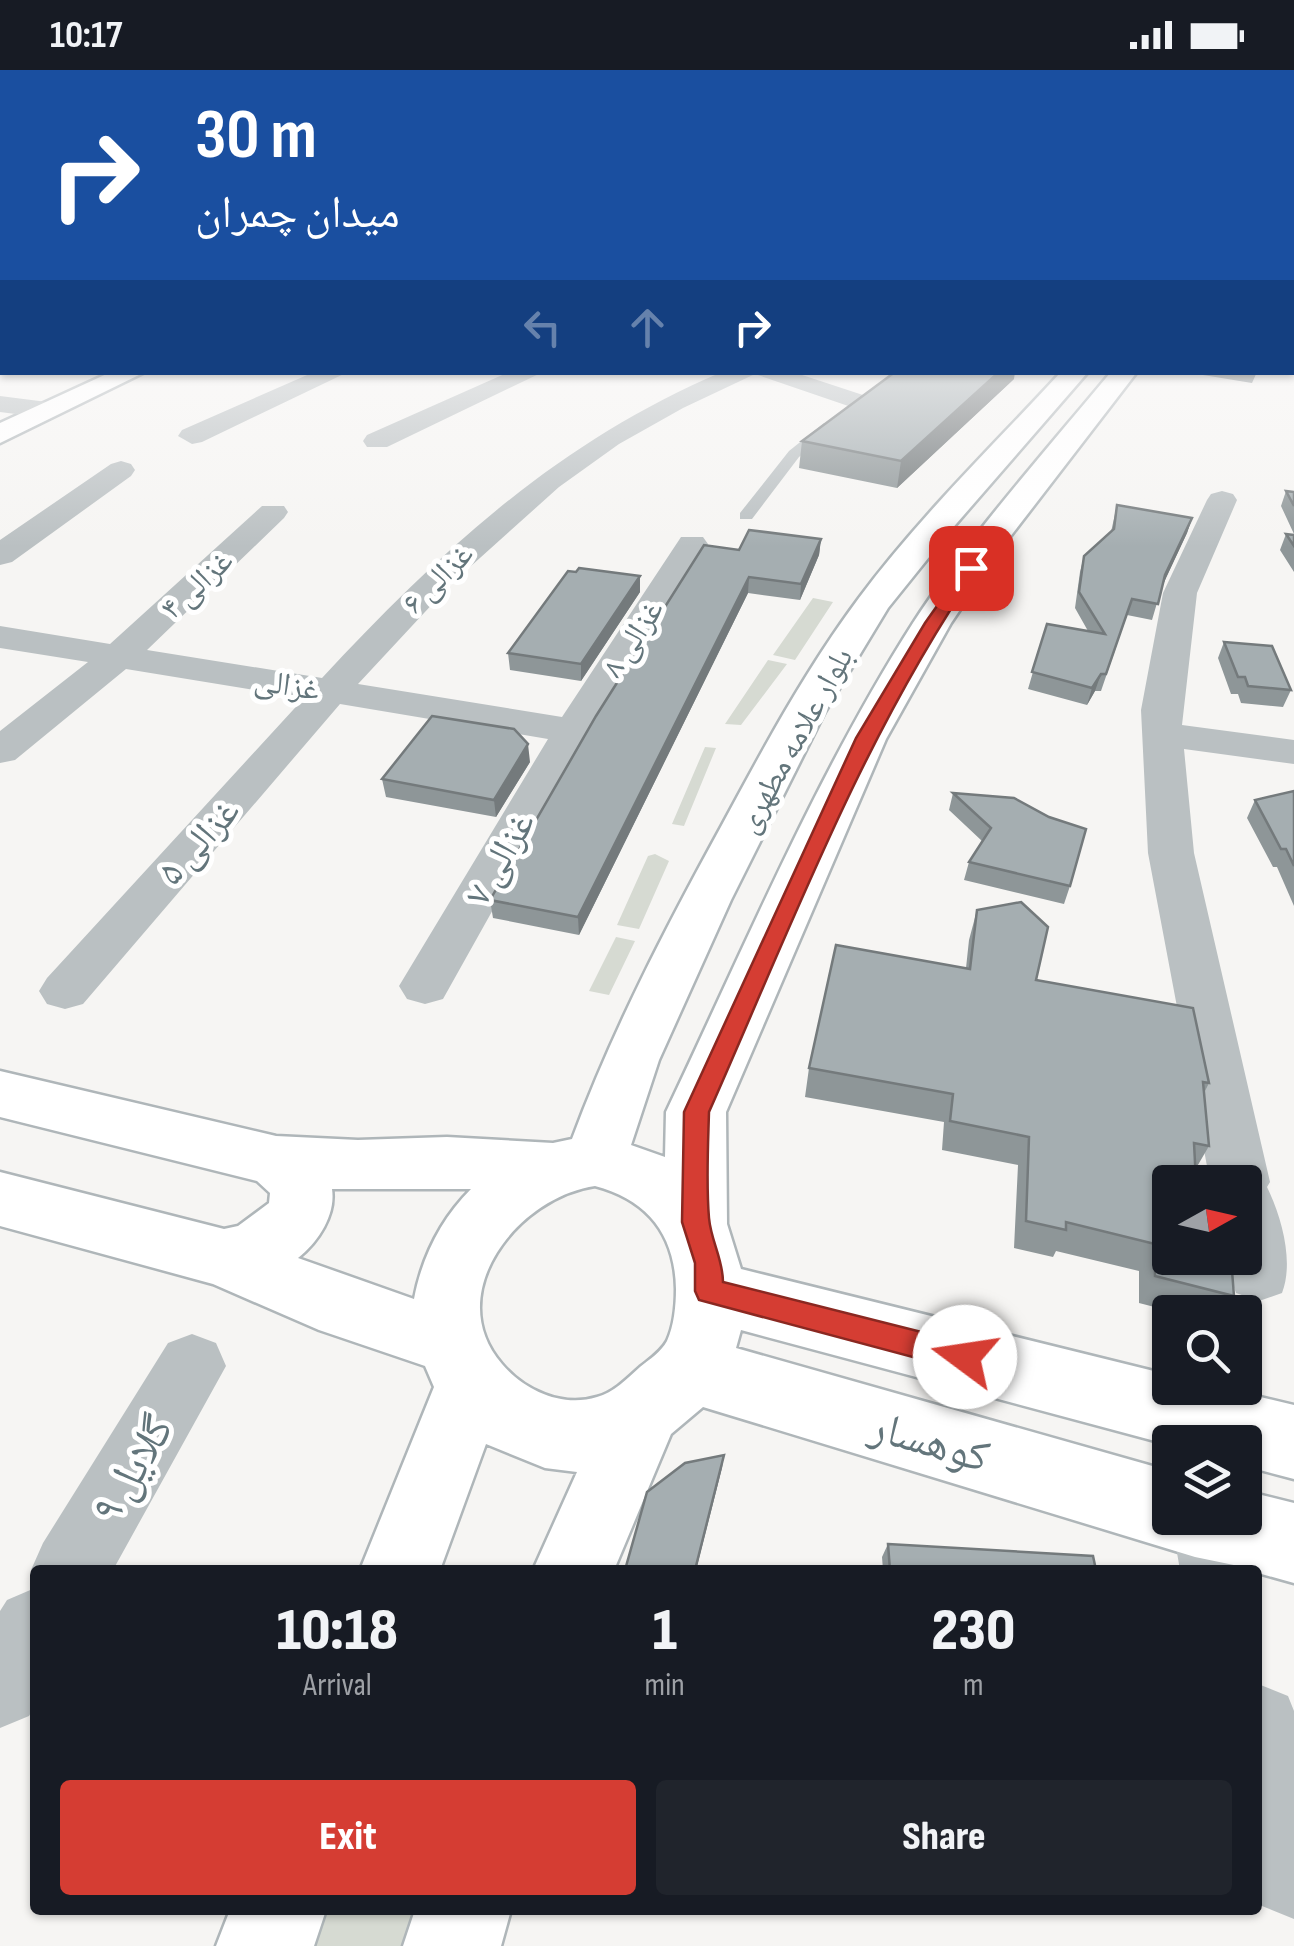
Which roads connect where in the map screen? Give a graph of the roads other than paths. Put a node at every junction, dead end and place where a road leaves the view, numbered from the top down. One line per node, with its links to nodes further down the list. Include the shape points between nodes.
1 (126, 375): 10 (main road)
2 (329, 375): 12 (street)
3 (524, 375): 14 (street)
4 (738, 375): 24 (street, غزالی ۶, via 609,436 510,508)
5 (778, 375): 8 (street)
6 (1073, 375): 33 (main road, بلوار علامه مطهری, via 873,604 804,712)
7 (1123, 375): 36 (main road, بلوار علامه مطهری, via 980,554 865,738 696,1112)
8 (868, 398): 13 (lane)
9 (0, 404): 10 (street)
10 (46, 410): 11 (main road)
11 (0, 434)
12 (192, 436)
13 (813, 439): 15 (lane); 19 (lane)
14 (378, 441)
15 (830, 444)
16 (121, 470): 21 (street)
17 (1222, 500): 26 (street, via 1180,593)
18 (273, 512): 23 (street, غزالی ۴)
19 (746, 516)
20 (692, 544): 25 (street, غزالی ۸)
21 (0, 556)
22 (0, 637): 23 (street, غزالی)
23 (118, 656): 24 (street, غزالی); 27 (street, غزالی ۴)
24 (331, 691): 25 (street, غزالی); 30 (street, غزالی ۵)
25 (573, 731): 29 (street, غزالی ۷)
26 (1162, 734): 28 (street); 34 (street, via 1171,853)
27 (0, 751)
28 (1294, 752)
29 (425, 986)
30 (65, 992)
31 (0, 1094): 32 (main road)
32 (276, 1161): 33 (main road); 37 (main road, via 300,1183 297,1216 267,1246)
33 (574, 1164): 36 (main road, via 634,1171 667,1190); 39 (main road, via 508,1192 456,1256 446,1304)
34 (1236, 1165)
35 (0, 1199): 37 (main road)
36 (695, 1222): 38 (main road, via 709,1263)
37 (224, 1258): 39 (main road)
38 (709, 1291): 41 (main road, via 710,1315); 42 (main road)
39 (460, 1364): 41 (main road, via 522,1427 586,1436); 47 (main road)
40 (192, 1366): 46 (street, گلایل ۹)
41 (666, 1392): 43 (main road, کوهسار); 48 (main road)
42 (1294, 1442)
43 (1152, 1518)
44 (1232, 1535): 45 (main road, کوهسار)
45 (1294, 1544)
46 (73, 1565)
47 (401, 1565)
48 (576, 1565)
49 (30, 1636): 50 (street)
50 (0, 1686)
51 (1262, 1742): 52 (street)
52 (1294, 1874)
53 (276, 1915): 55 (main road)
54 (461, 1915): 56 (main road)
55 (265, 1946)
56 (452, 1946)

